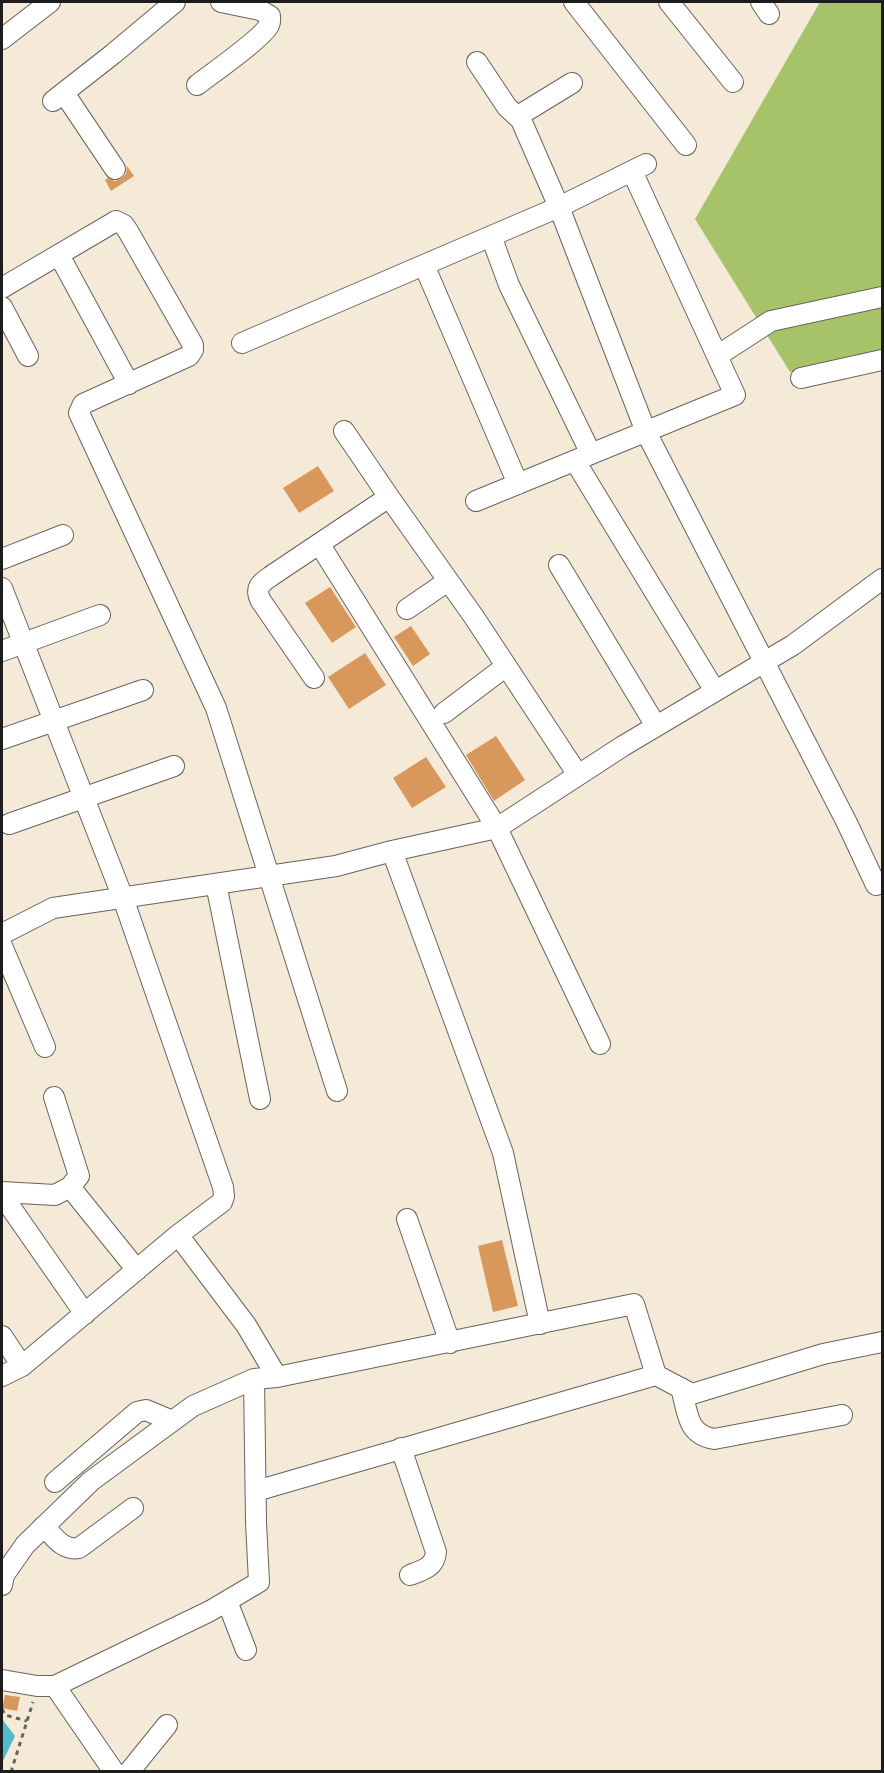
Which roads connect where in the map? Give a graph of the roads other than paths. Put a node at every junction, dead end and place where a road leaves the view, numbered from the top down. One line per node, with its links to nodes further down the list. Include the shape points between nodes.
1 (50, 2): 6 (street)
2 (175, 2): 13 (street, via 58,97)
3 (221, 2): 10 (street, via 260,10 271,21 258,37)
4 (574, 2): 12 (street)
5 (669, 2): 8 (street)
6 (2, 39)
7 (477, 62): 11 (street, via 507,107)
8 (733, 82)
9 (572, 83): 11 (street)
10 (197, 86)
11 (518, 116): 14 (street)
12 (686, 144)
13 (116, 169)
14 (559, 207): 15 (street); 23 (street, via 639,167); 28 (street)
15 (491, 236): 17 (street); 29 (street)
16 (59, 255): 18 (street); 26 (street); 26 (street, via 110,223 124,225 188,337 194,350 189,356)
17 (424, 265): 21 (street); 30 (street)
18 (2, 288)
19 (882, 297): 23 (street, via 771,321)
20 (2, 307): 22 (street)
21 (242, 343)
22 (28, 356)
23 (717, 356): 28 (street, via 735,395)
24 (882, 360): 25 (street)
25 (801, 378)
26 (129, 384): 59 (street, via 83,404 79,413 216,708)
27 (344, 431): 31 (street)
28 (646, 432): 29 (street); 44 (street)
29 (583, 458): 30 (street); 48 (street)
30 (518, 484): 32 (street)
31 (389, 497): 34 (street); 37 (street)
32 (476, 501)
33 (63, 535): 35 (street)
34 (320, 545): 46 (street, via 257,588 261,601); 57 (street)
35 (2, 559)
36 (559, 565): 51 (street)
37 (448, 581): 40 (street); 45 (street)
38 (880, 586): 44 (street)
39 (2, 588): 42 (street)
40 (407, 609)
41 (100, 615): 42 (street)
42 (23, 643): 43 (street); 50 (street)
43 (2, 651)
44 (765, 662): 48 (street); 61 (street)
45 (505, 667): 49 (street); 54 (street)
46 (314, 678)
47 (143, 690): 50 (street)
48 (715, 691): 51 (street)
49 (444, 712)
50 (54, 721): 52 (street); 55 (street)
51 (656, 726): 54 (street)
52 (2, 739)
53 (174, 766): 55 (street)
54 (578, 775): 57 (street)
55 (84, 797): 56 (street); 62 (street)
56 (9, 824)
57 (497, 828): 58 (street); 65 (street)
58 (392, 851): 59 (street, via 336,866); 76 (street, via 503,1153)
59 (270, 876): 60 (street); 67 (street)
60 (216, 884): 62 (street); 69 (street)
61 (876, 885)
62 (123, 898): 63 (street, via 53,908); 73 (street, via 223,1187 222,1202)
63 (2, 934)
64 (2, 946): 66 (street)
65 (600, 1044)
66 (45, 1047)
67 (337, 1091)
68 (54, 1097): 70 (street, via 79,1176)
69 (260, 1099)
70 (70, 1187): 71 (street, via 55,1195); 74 (street)
71 (2, 1194): 75 (street)
72 (407, 1219): 79 (street)
73 (178, 1235): 74 (street); 83 (street, via 246,1325)
74 (137, 1270): 75 (street)
75 (85, 1314): 80 (street)
76 (540, 1324): 79 (street); 81 (street, via 634,1304)
77 (2, 1336): 80 (street)
78 (882, 1342): 85 (street, via 823,1354 692,1394)
79 (450, 1343): 83 (street)
80 (22, 1366): 82 (street)
81 (656, 1375): 85 (street); 88 (street)
82 (2, 1376)
83 (277, 1377): 84 (street)
84 (254, 1379): 87 (street, via 193,1406); 90 (street)
85 (681, 1388): 86 (street, via 692,1429 702,1437 714,1439)
86 (842, 1415)
87 (172, 1421): 89 (street, via 146,1410 137,1412); 92 (street, via 91,1481)
88 (401, 1448): 90 (street); 93 (street, via 436,1552 429,1567)
89 (55, 1482)
90 (256, 1491): 95 (street, via 260,1582)
91 (133, 1508): 92 (street, via 79,1548 70,1550)
92 (44, 1526): 94 (street, via 24,1545 4,1575)
93 (410, 1575)
94 (2, 1585)
95 (227, 1601): 96 (street); 98 (street)
96 (246, 1650)
97 (2, 1680): 98 (street)
98 (46, 1686): 100 (street)
99 (167, 1725): 101 (street)
100 (114, 1772)
101 (129, 1772)

